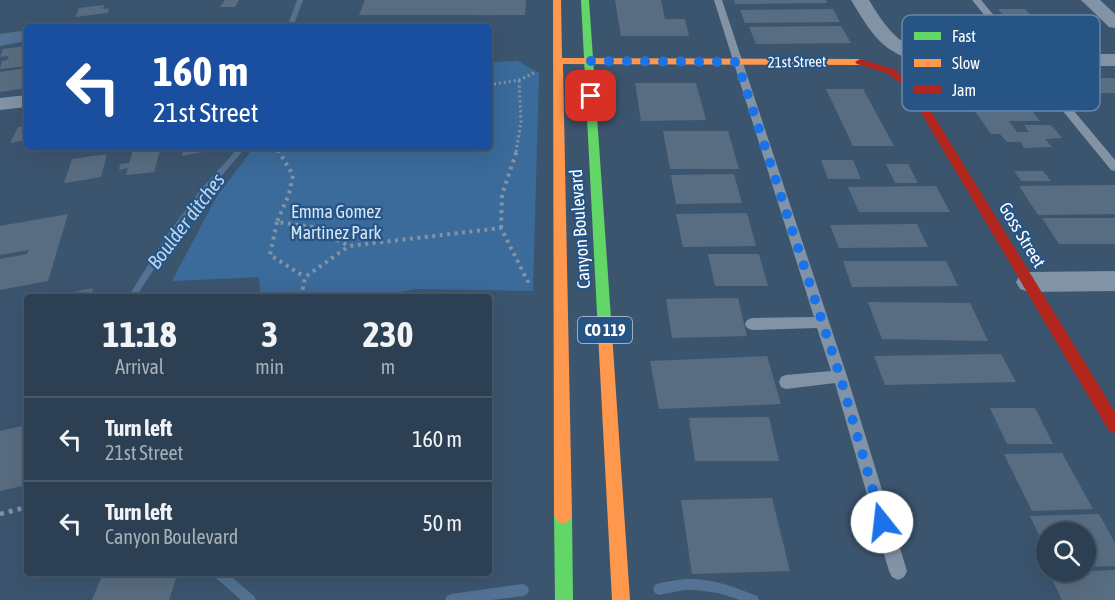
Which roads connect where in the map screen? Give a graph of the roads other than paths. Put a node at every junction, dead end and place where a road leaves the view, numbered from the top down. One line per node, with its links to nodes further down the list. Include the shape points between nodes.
1 (557, 0): 12 (main road, Canyon Boulevard / CO 119)
2 (585, 0): 13 (main road, Canyon Boulevard / CO 119)
3 (718, 0): 14 (lane)
4 (860, 0): 9 (street, via 887,42)
5 (976, 0): 7 (lane)
6 (1090, 0): 8 (street)
7 (988, 15)
8 (1115, 23)
9 (902, 50)
10 (1100, 60): 11 (street)
11 (1115, 60)
12 (558, 61): 13 (main road, 21st Street); 32 (main road, Canyon Boulevard / CO 119)
13 (590, 61): 14 (main road, 21st Street); 33 (main road, Canyon Boulevard / CO 119)
14 (737, 62): 15 (main road, 21st Street, via 852,61); 24 (lane)
15 (891, 70): 16 (main road, Goss Street)
16 (902, 79)
17 (24, 101): 18 (street)
18 (0, 104)
19 (926, 111): 23 (main road, Goss Street)
20 (1068, 111): 21 (lane)
21 (1115, 167)
22 (1115, 281): 23 (street)
23 (1029, 282): 29 (main road, Goss Street)
24 (822, 322): 25 (lane); 26 (lane)
25 (752, 324)
26 (840, 376): 27 (lane); 31 (lane)
27 (786, 382)
28 (1107, 384): 29 (lane)
29 (1091, 385): 30 (main road, Goss Street)
30 (1115, 426)
31 (898, 571)
32 (564, 600)
33 (621, 600)

